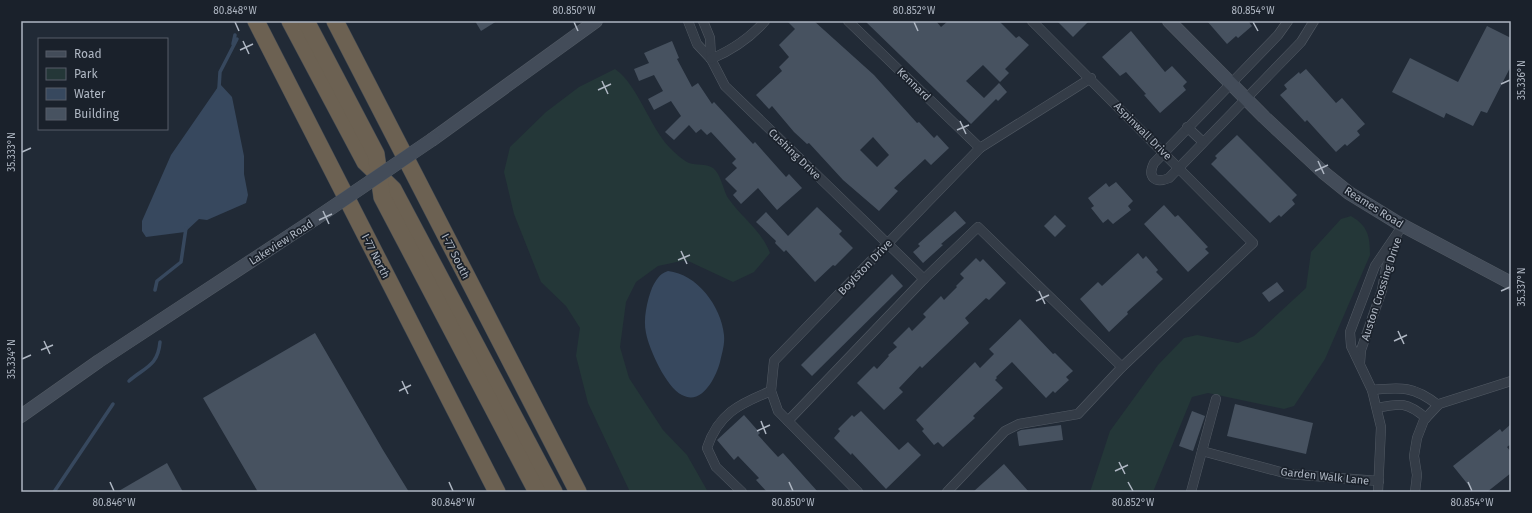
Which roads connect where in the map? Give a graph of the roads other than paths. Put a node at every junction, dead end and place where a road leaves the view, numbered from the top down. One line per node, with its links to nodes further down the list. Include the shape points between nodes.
1 (256, 21): 43 (highway, I-77 North)
2 (290, 21): 19 (highway)
3 (306, 21): 19 (highway)
4 (335, 21): 46 (highway, I-77 South)
5 (596, 21): 24 (main road, Lakeview Road, bridge, via 433,140)
6 (688, 21): 14 (street, Cushing Drive, via 697,44)
7 (703, 21): 14 (street, Cushing Drive, via 710,38)
8 (764, 21): 14 (street, via 733,49)
9 (848, 21): 21 (street, Kennard)
10 (1032, 21): 15 (street, Aspinwall Drive)
11 (1169, 21): 16 (main road, Reames Road)
12 (1288, 21): 16 (street)
13 (1314, 21): 17 (street, via 1300,42)
14 (711, 59): 27 (street, Cushing Drive, via 725,86)
15 (1091, 78): 21 (street, Boylston Drive); 22 (street, Aspinwall Drive)
16 (1232, 83): 17 (main road, Reames Road); 18 (street)
17 (1246, 98): 20 (street); 26 (main road, Reames Road, via 1323,172 1360,201)
18 (1187, 127): 20 (street); 22 (street)
19 (356, 130): 24 (highway, via 376,154)
20 (1203, 142): 23 (street)
21 (980, 148): 27 (street, Boylston Drive)
22 (1164, 152): 23 (street, Aspinwall Drive); 23 (street, via 1154,163 1152,176 1163,181)
23 (1179, 167): 31 (street, Aspinwall Drive, via 1253,243)
24 (379, 176): 25 (highway, via 393,190); 38 (main road, Lakeview Road, bridge, via 105,357)
25 (403, 222): 44 (highway); 45 (highway)
26 (1403, 225): 29 (main road, Reames Road); 30 (street, Auston Crossing Drive, via 1386,268 1382,290 1361,350); 30 (street, Auston Crossing Drive, via 1375,266 1350,332 1351,346)
27 (888, 243): 28 (street, Cushing Drive); 34 (street, Boylston Drive, via 774,361)
28 (924, 279): 31 (street, via 978,227); 40 (street)
29 (1511, 283)
30 (1360, 363): 33 (street, Auston Crossing Drive)
31 (1122, 367): 49 (street, via 1078,414 1019,424 1005,431)
32 (1511, 381): 36 (street)
33 (1372, 390): 36 (street, via 1401,388 1421,394); 37 (street, Auston Crossing Drive)
34 (771, 391): 40 (street, Boylston Drive, via 778,411); 47 (street, via 744,402 725,416 712,432 707,448 716,467)
35 (1216, 399): 41 (street)
36 (1438, 406): 39 (street)
37 (1377, 408): 39 (street, via 1396,404 1409,405); 42 (street, Auston Crossing Drive, via 1381,427)
38 (21, 416)
39 (1426, 418): 52 (street, via 1417,438 1414,456 1417,475)
40 (788, 421): 48 (street, Boylston Drive)
41 (1202, 451): 42 (street, Garden Walk Lane, via 1288,474); 50 (street)
42 (1379, 481): 51 (street, Auston Crossing Drive)
43 (497, 492)
44 (537, 492)
45 (554, 492)
46 (578, 492)
47 (742, 492)
48 (858, 492)
49 (947, 492)
50 (1190, 492)
51 (1378, 492)
52 (1415, 492)

